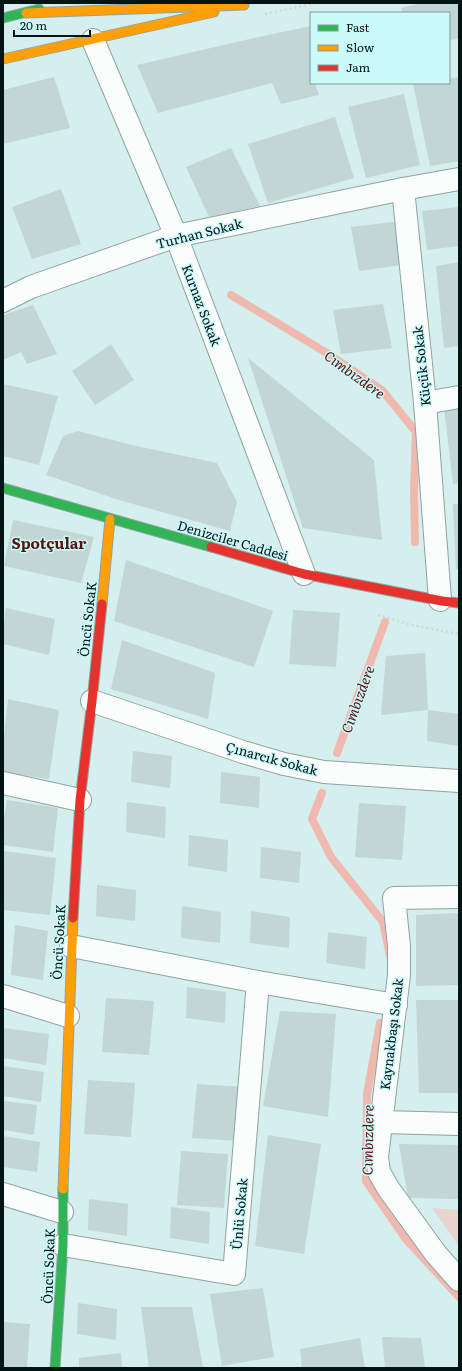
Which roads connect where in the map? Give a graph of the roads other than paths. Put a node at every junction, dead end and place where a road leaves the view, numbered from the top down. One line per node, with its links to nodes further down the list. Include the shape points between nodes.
1 (64, 3): 3 (main road)
2 (248, 4): 3 (main road); 5 (main road)
3 (26, 13): 4 (main road)
4 (3, 18)
5 (93, 40): 6 (main road); 9 (street, Kurnaz Sokak)
6 (3, 59)
7 (459, 179): 8 (street)
8 (403, 189): 9 (street, Turhan Sokak); 12 (street, Küçük Sokak)
9 (176, 236): 10 (street, Turhan Sokak, via 30,287); 15 (street, Kurnaz Sokak)
10 (3, 301)
11 (459, 397): 12 (street)
12 (426, 403): 16 (street, Küçük Sokak)
13 (3, 488): 14 (main road, Denizciler Caddesi)
14 (110, 519): 15 (main road, Denizciler Caddesi); 17 (main road, Öncü SokaK)
15 (304, 574): 16 (main road, Denizciler Caddesi)
16 (449, 602)
17 (92, 701): 18 (street, Çınarcık Sokak, via 284,764 324,772); 20 (main road, Öncü SokaK)
18 (459, 781)
19 (3, 783): 20 (street)
20 (80, 800): 22 (main road, Öncü SokaK)
21 (459, 897): 25 (street, Kaynakbaşı Sokak, via 394,898 399,946)
22 (71, 946): 23 (street); 26 (main road, Öncü SokaK)
23 (258, 982): 25 (street); 31 (street, Ünlü Sokak, via 234,1274)
24 (3, 996): 26 (street)
25 (396, 1005): 27 (street, Kaynakbaşı Sokak)
26 (68, 1016): 30 (main road, Öncü SokaK)
27 (381, 1122): 28 (street); 32 (street, Kaynakbaşı Sokak, via 377,1157 379,1172 436,1254)
28 (459, 1124)
29 (3, 1194): 30 (street)
30 (62, 1212): 31 (main road, Öncü SokaK)
31 (63, 1245): 33 (main road, Öncü SokaK)
32 (459, 1280)
33 (56, 1368)

